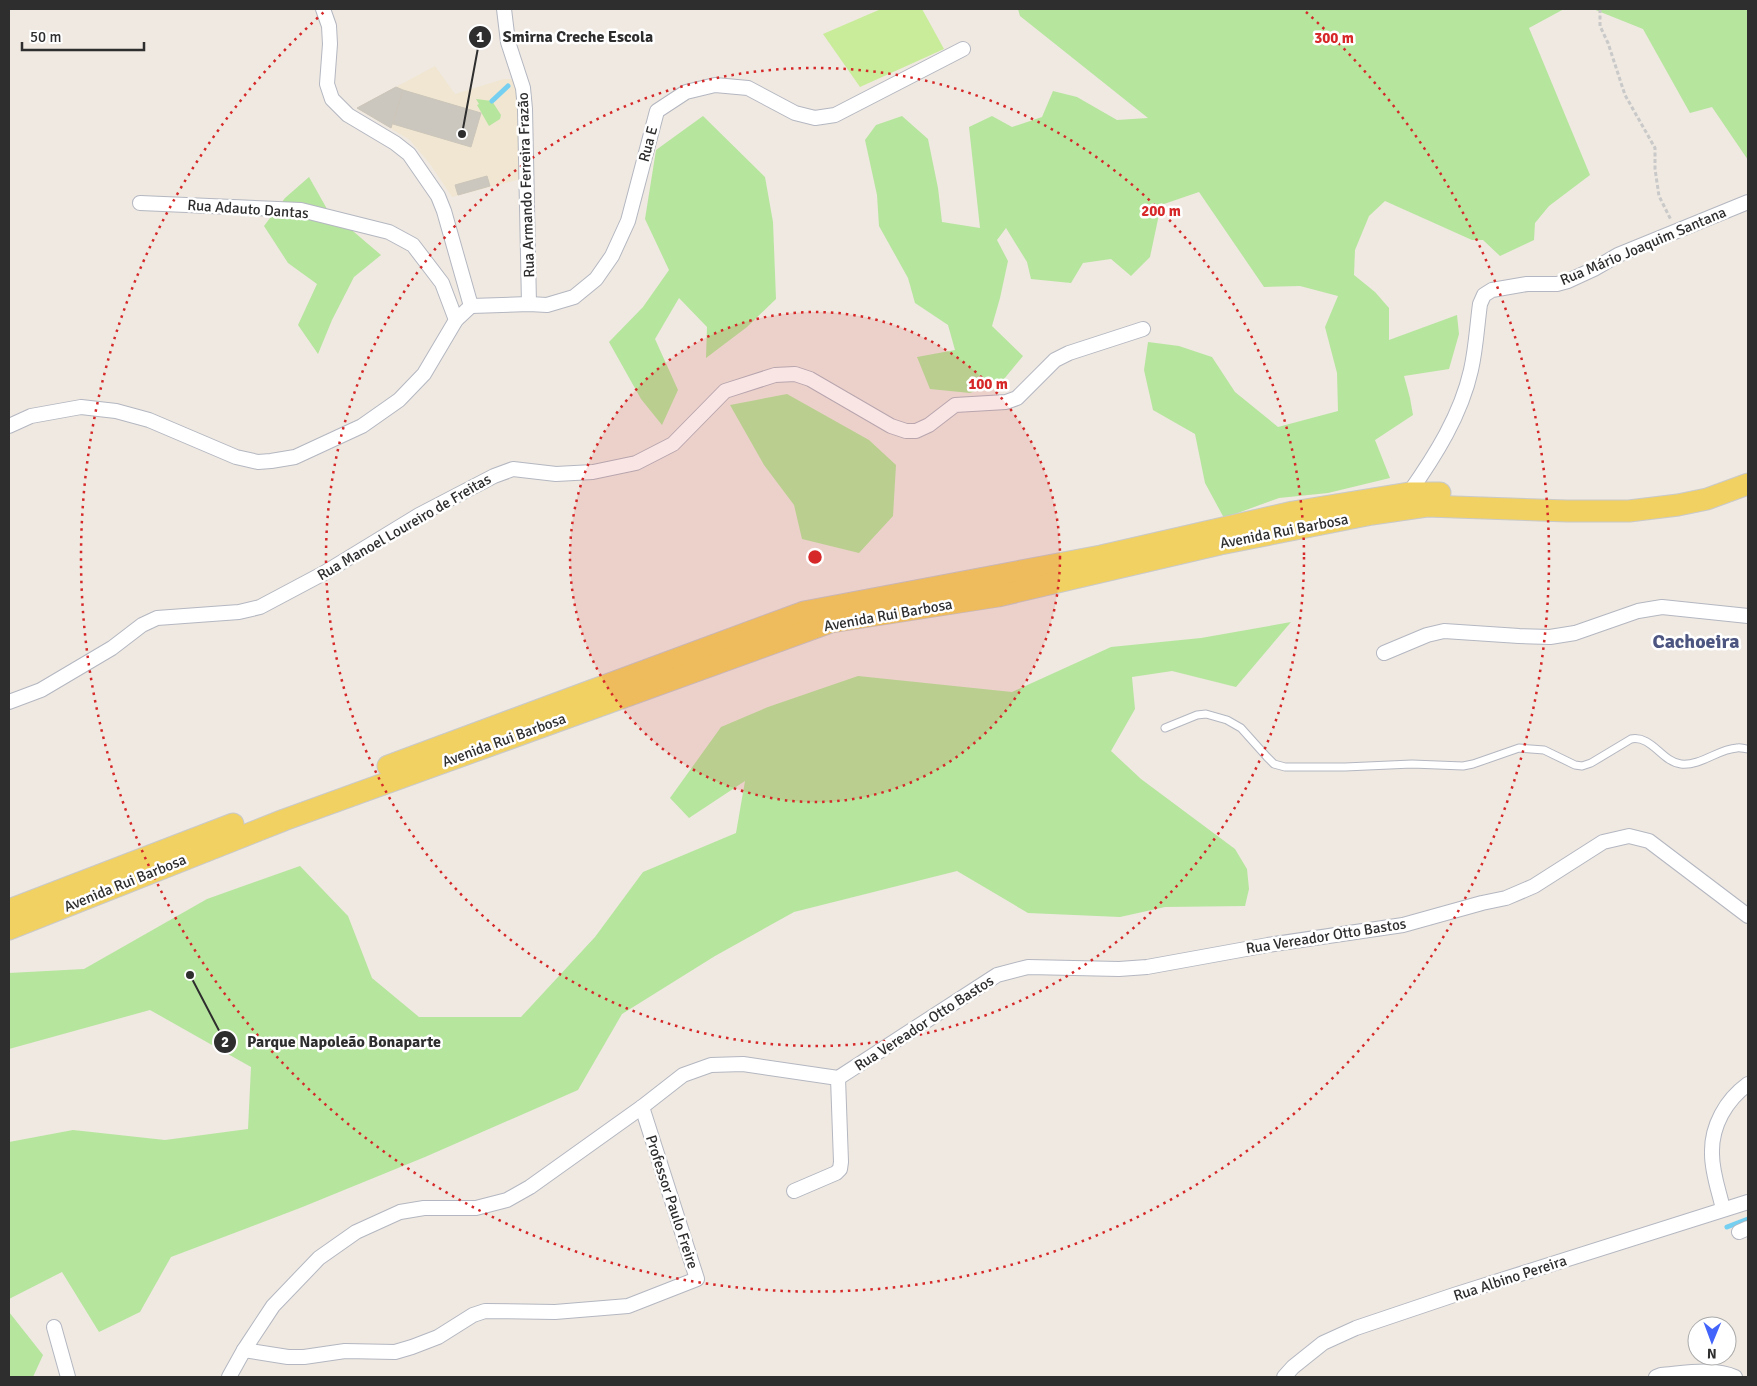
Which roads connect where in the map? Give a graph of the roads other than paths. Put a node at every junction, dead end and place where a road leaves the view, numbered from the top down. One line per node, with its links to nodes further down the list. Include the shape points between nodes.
1 (323, 9): 7 (street, via 329,26 327,84 332,99 348,115 409,154 438,196)
2 (504, 9): 6 (street, Rua Armando Ferreira Frazão, via 508,42 523,88 525,108)
3 (963, 49): 6 (street, Rua E, via 835,115 815,118 796,113 748,88 715,85 686,92 657,111 628,221 612,256 596,279 574,297 547,305)
4 (1748, 202): 13 (street, Rua Mário Joaquim Santana, via 1618,255 1568,281 1527,284 1492,290 1484,295 1465,394 1432,460)
5 (140, 203): 8 (street, Rua Adauto Dantas, via 301,210 389,232 413,245 442,283)
6 (530, 304): 7 (street, Rua E)
7 (471, 306): 8 (street)
8 (456, 320): 10 (street, via 424,374 399,400 362,426 295,457 272,461 236,457 149,420 116,411 81,407 31,416)
9 (1143, 329): 16 (street, Rua Manoel Loureiro de Freitas, via 1055,360 1017,398 1006,402 955,404 916,431 891,426 810,379 795,374 775,375 725,391 673,444 636,463 594,472 556,474 513,469 494,476 260,607 238,612 157,618 41,690)
10 (9, 426)
11 (1748, 472): 13 (main road, Avenida Rui Barbosa, via 1707,485 1630,497)
12 (1748, 484): 21 (main road, Avenida Rui Barbosa, via 1697,501 1629,511 1427,506 1372,514 1220,544 998,596 831,622 293,816)
13 (1409, 494): 19 (main road, Avenida Rui Barbosa, via 1293,512 1101,556 804,612)
14 (1748, 616): 15 (street, via 1662,607 1575,633 1550,637 1444,631)
15 (1384, 653)
16 (9, 702)
17 (1165, 728): 18 (lane, via 1197,715 1227,720 1241,728 1266,758 1285,767 1463,766 1519,748 1544,750 1582,766 1638,738 1680,764 1737,748)
18 (1748, 749)
19 (9, 910)
20 (1748, 916): 22 (street, Rua Vereador Otto Bastos, via 1649,841 1629,836 1603,842 1534,886 1506,898 1403,925 1147,967 1028,967 998,975)
21 (9, 929)
22 (838, 1078): 24 (street, Rua Vereador Otto Bastos, via 743,1064 711,1065 683,1075); 25 (street, via 840,1169)
23 (1748, 1084): 27 (street, via 1724,1108 1712,1146)
24 (642, 1107): 29 (street, Rua Vereador Otto Bastos, via 530,1187 506,1200 476,1208 424,1208 400,1212 356,1232 319,1258 273,1306); 29 (street, Professor Paulo Freire, via 697,1279 628,1306 555,1312 485,1311 438,1337 395,1352 345,1351 304,1358)
25 (794, 1191)
26 (1748, 1202): 27 (street, Rua Albino Pereira)
27 (1723, 1209): 32 (street, Rua Albino Pereira, via 1356,1328 1322,1343)
28 (54, 1326): 30 (street)
29 (244, 1350): 31 (street, Rua Vereador Otto Bastos)
30 (68, 1377)
31 (229, 1377)
32 (1284, 1377)
33 (1656, 1377): 34 (street, via 1714,1372)
34 (1735, 1377)

